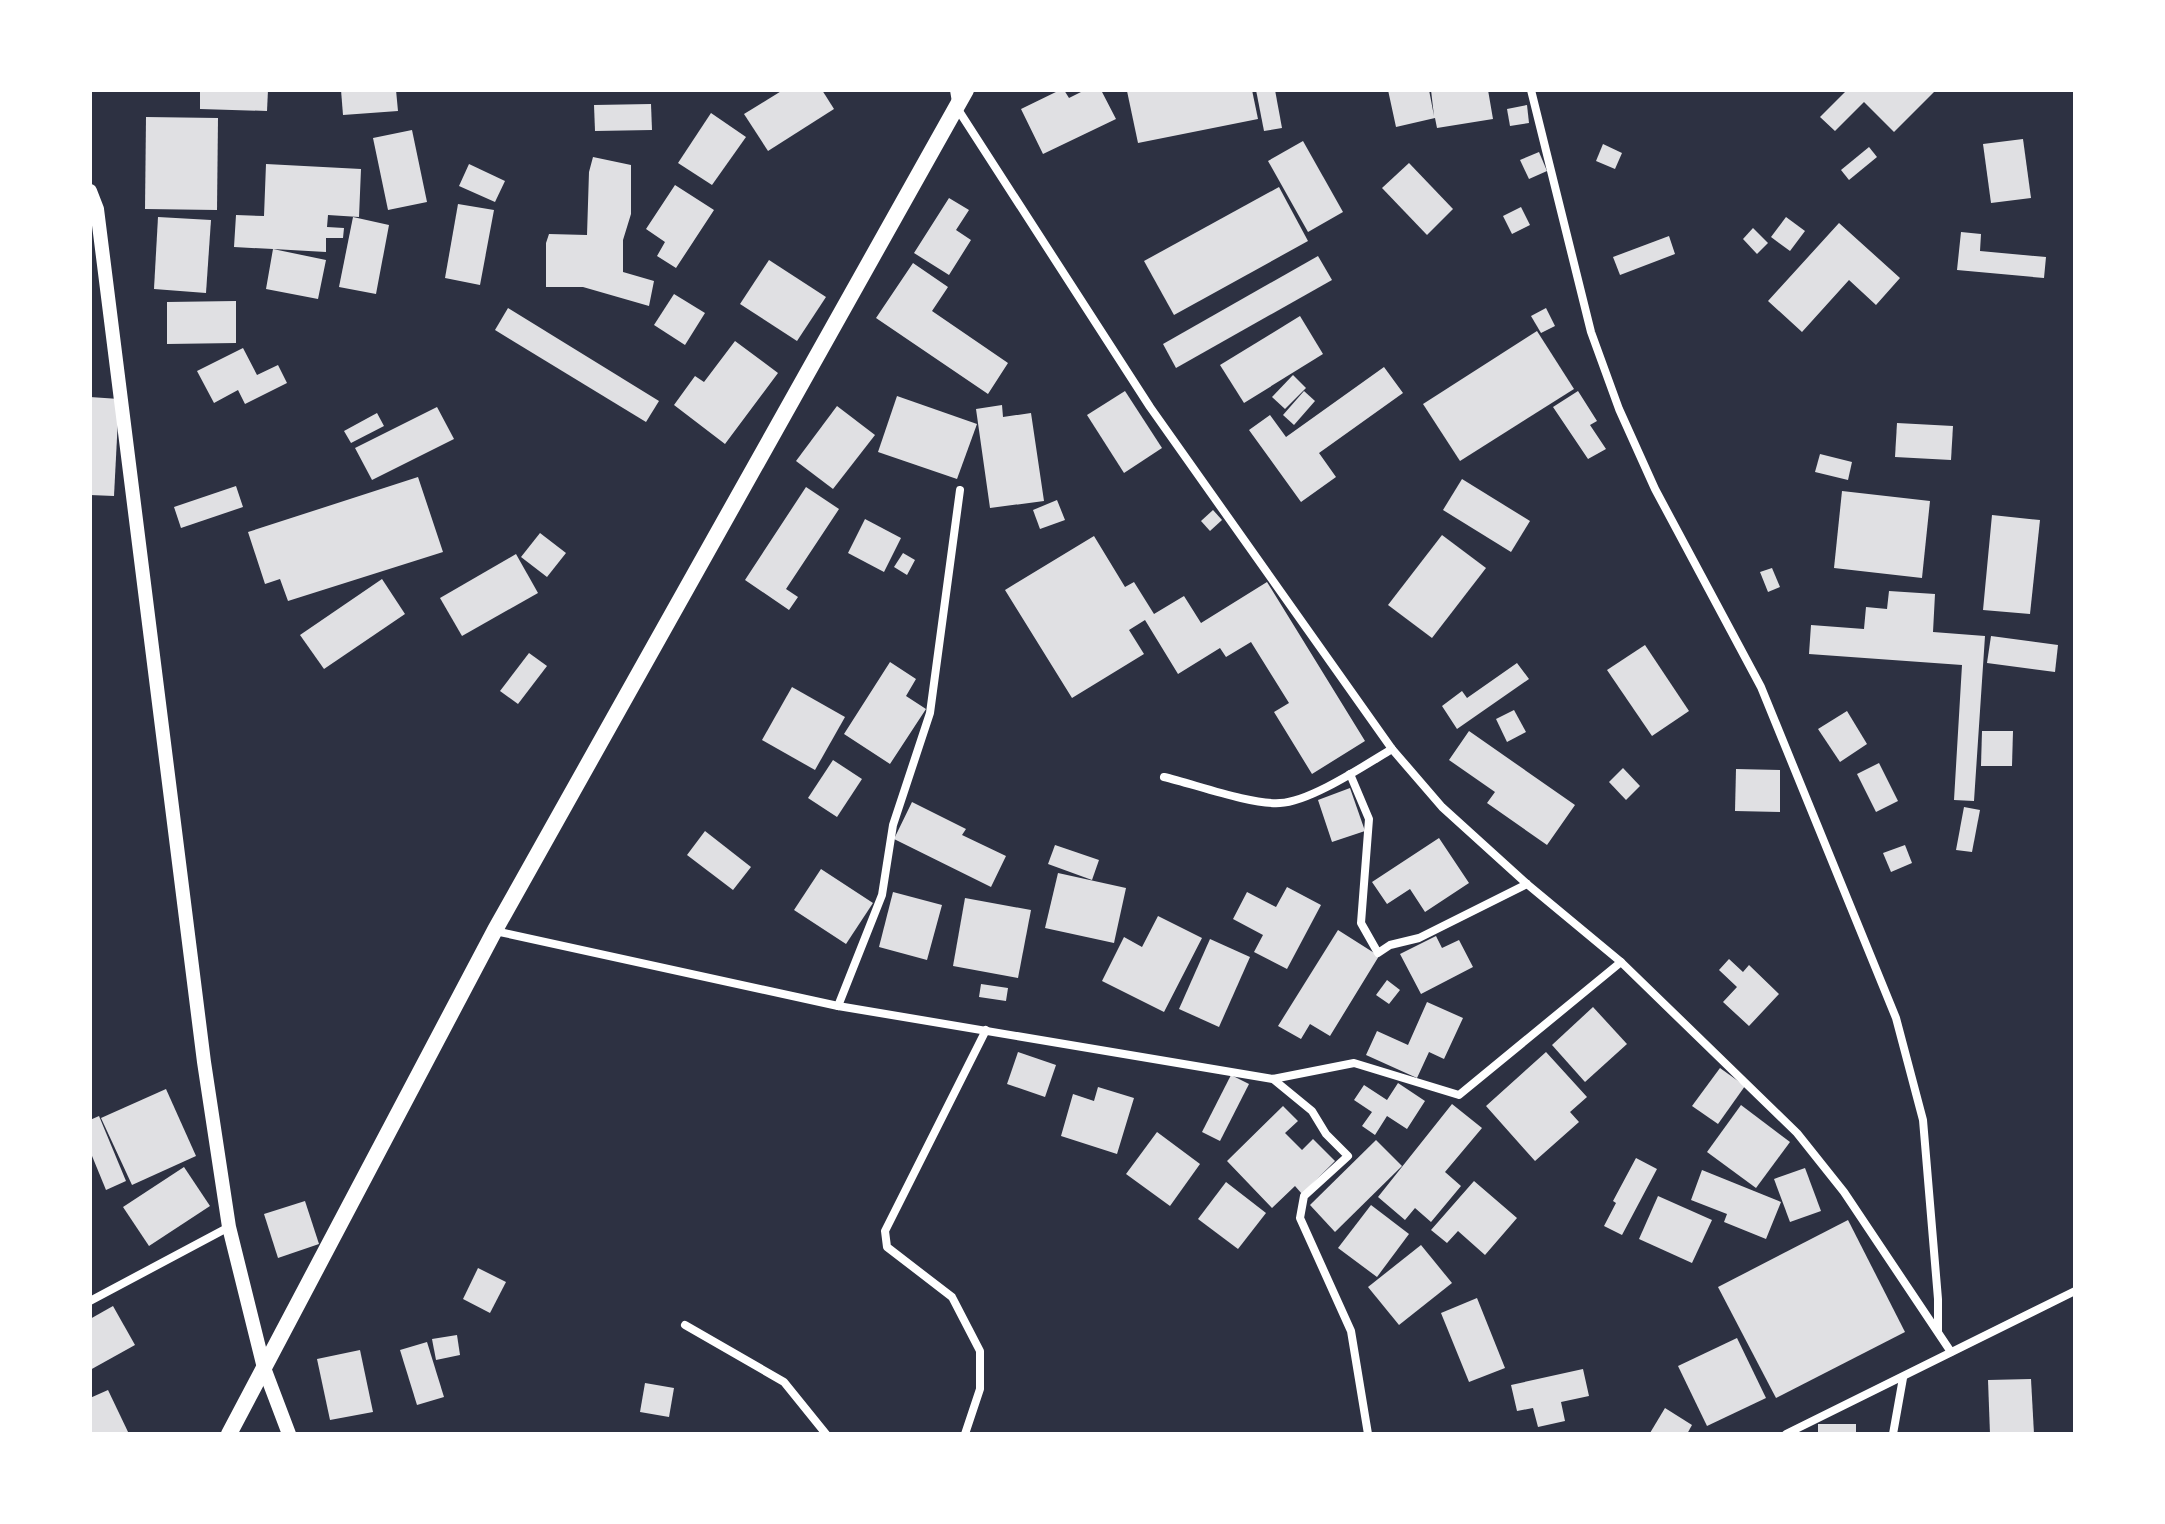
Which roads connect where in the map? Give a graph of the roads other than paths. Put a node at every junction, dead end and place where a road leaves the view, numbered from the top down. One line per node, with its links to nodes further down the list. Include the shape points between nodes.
1 (954, 90): 4 (street)
2 (966, 90): 4 (main road)
3 (1531, 90): 20 (street, via 1591,332 1619,409 1655,489 1761,687 1896,1018 1923,1120)
4 (957, 108): 7 (street, via 1150,407); 11 (main road)
5 (90, 191): 16 (street, via 97,209)
6 (960, 490): 13 (street, via 930,713 893,825 882,895)
7 (1392, 749): 8 (street); 10 (street, via 1442,807)
8 (1350, 774): 9 (street, via 1281,803); 10 (street, via 1369,819 1361,923 1378,953)
9 (1164, 777)
10 (1527, 884): 12 (street)
11 (495, 930): 13 (street); 22 (main road)
12 (1621, 962): 15 (street, via 1459,1095 1354,1063); 20 (street, via 1797,1133)
13 (838, 1006): 14 (street)
14 (986, 1030): 15 (street); 27 (street, via 885,1231 887,1247 952,1297 980,1351 980,1389)
15 (1273, 1079): 28 (street, via 1312,1111 1348,1156 1304,1196 1300,1218 1351,1331)
16 (229, 1227): 18 (street); 22 (street)
17 (2075, 1291): 21 (street)
18 (90, 1301)
19 (685, 1325): 26 (street, via 784,1382)
20 (1938, 1332): 21 (street)
21 (1951, 1352): 23 (street)
22 (264, 1368): 24 (main road); 25 (street)
23 (1903, 1378): 29 (street); 30 (street)
24 (229, 1434)
25 (289, 1434)
26 (826, 1434)
27 (965, 1434)
28 (1368, 1434)
29 (1786, 1434)
30 (1893, 1434)

